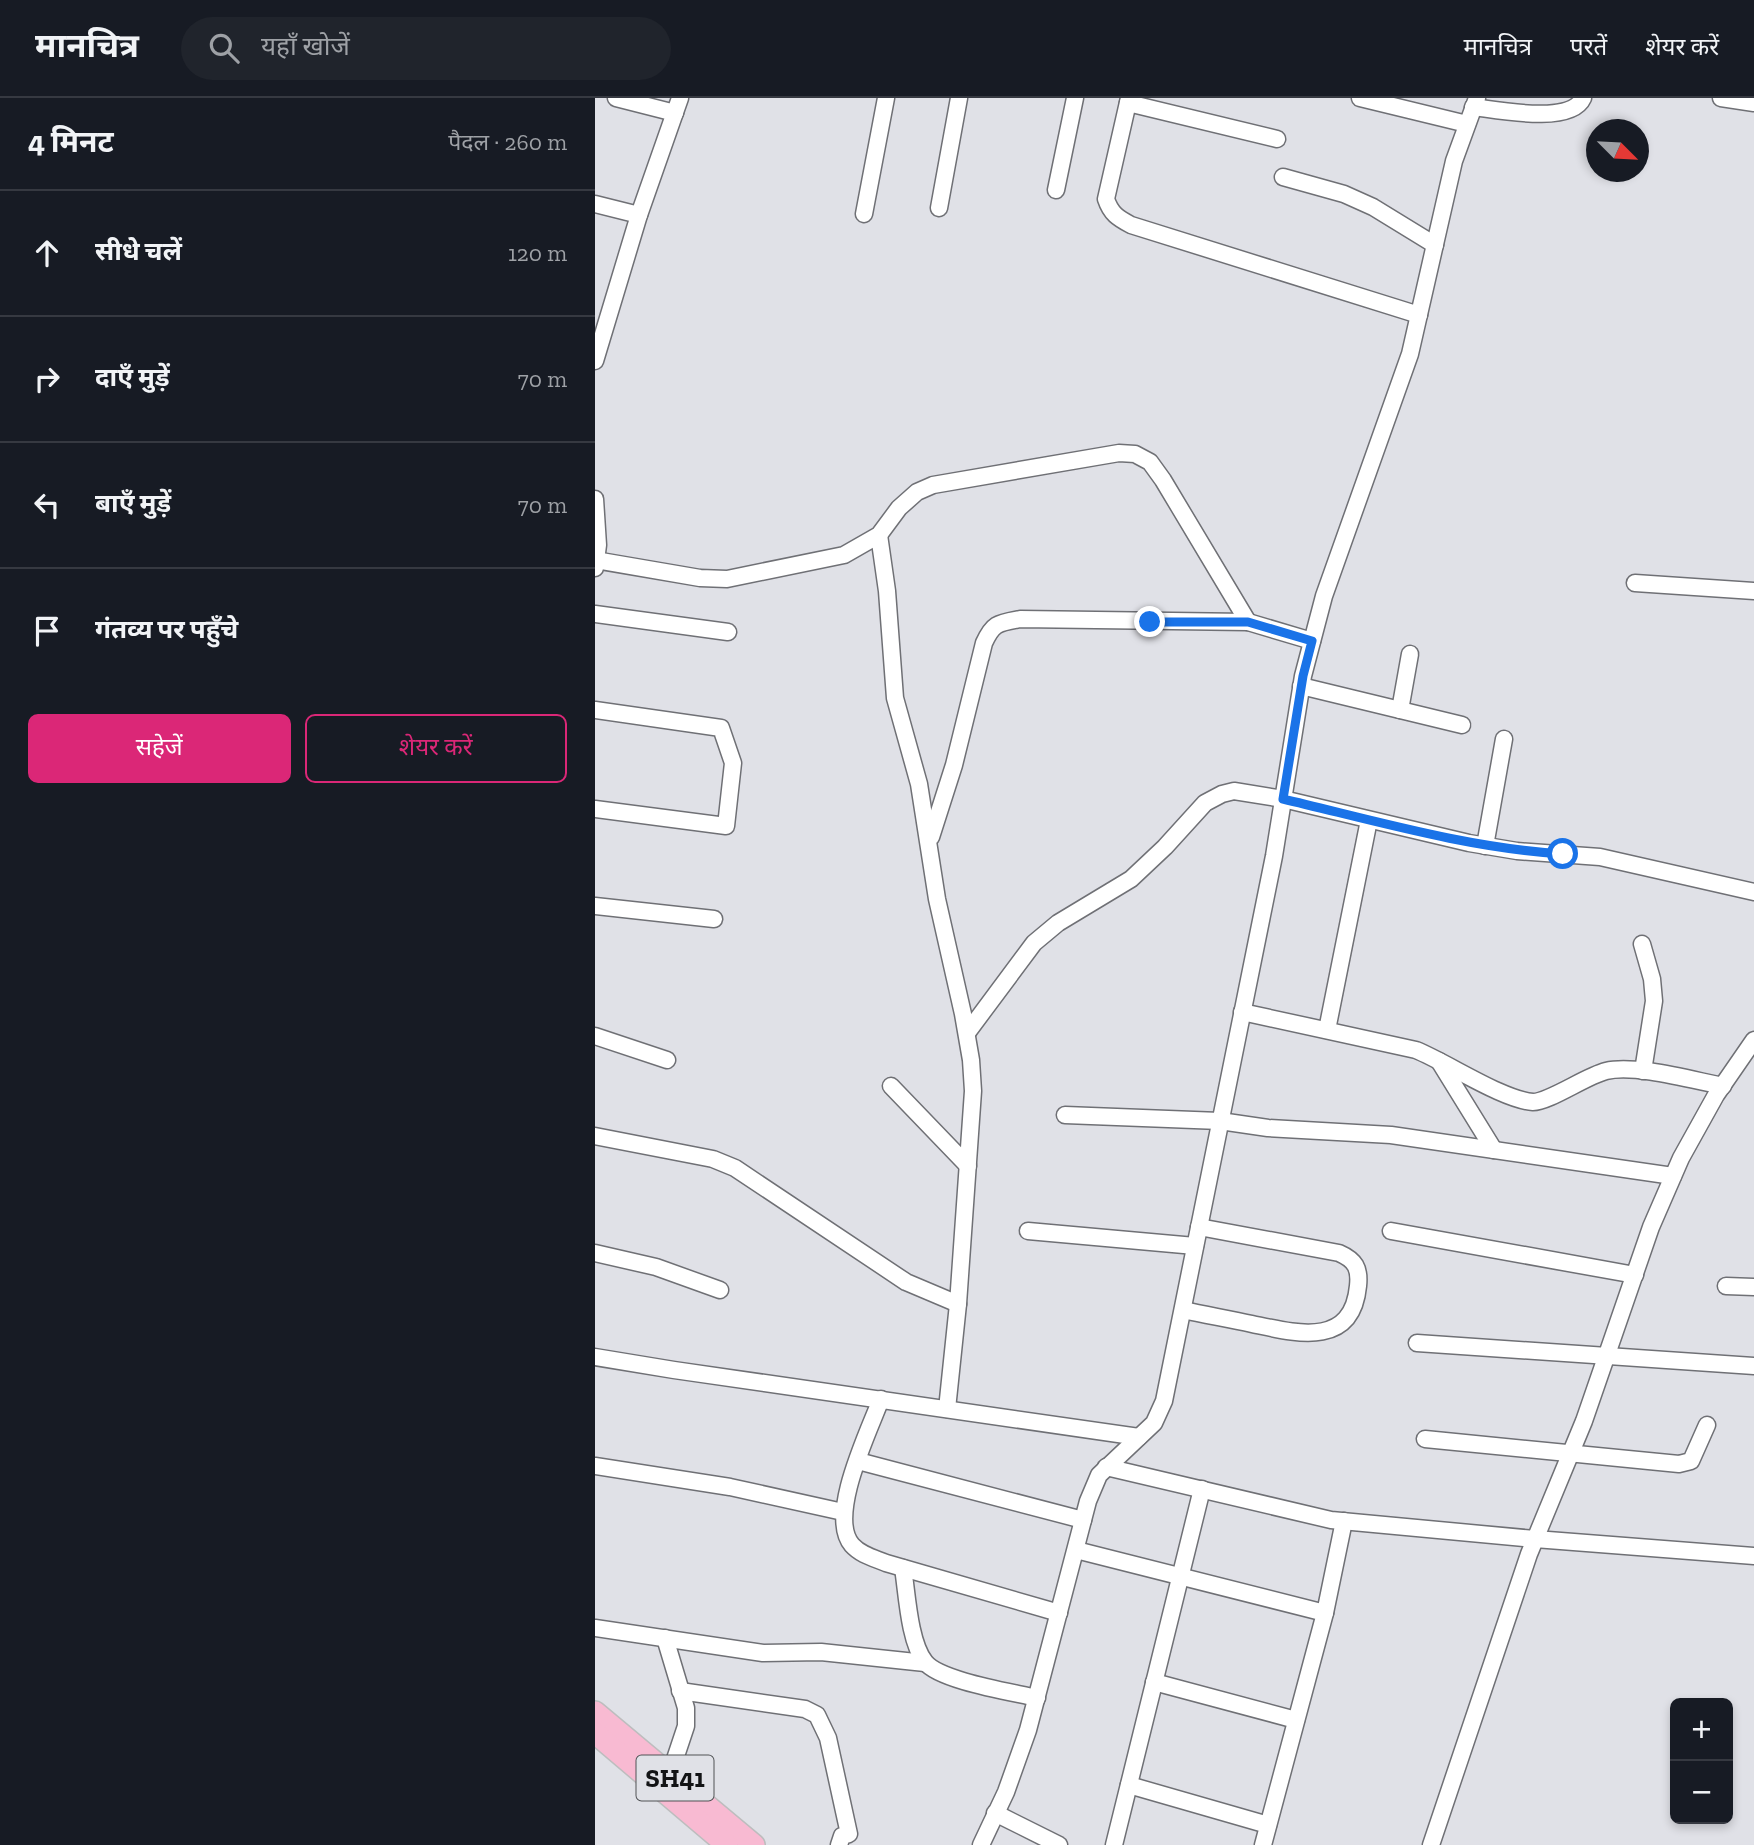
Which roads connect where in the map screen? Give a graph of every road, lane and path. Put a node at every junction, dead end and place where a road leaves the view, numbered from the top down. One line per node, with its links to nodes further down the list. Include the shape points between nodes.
1 (617, 98): 11 (street)
2 (886, 98): 18 (street)
3 (959, 98): 17 (street)
4 (1076, 98): 15 (street)
5 (1360, 98): 12 (street)
6 (1583, 98): 9 (street, via 1572,111 1548,114)
7 (1729, 99): 10 (street)
8 (1129, 101): 13 (street); 22 (street, via 1106,199 1118,218)
9 (1475, 103): 12 (street)
10 (1754, 103)
11 (677, 106): 19 (street)
12 (1467, 124): 20 (street)
13 (1277, 139)
14 (1283, 177): 20 (street, via 1345,194)
15 (1056, 190)
16 (595, 204): 19 (street)
17 (939, 208)
18 (864, 214)
19 (639, 215): 21 (street)
20 (1435, 245): 22 (street)
21 (603, 306): 23 (street)
22 (1419, 315): 32 (street, via 1410,354)
23 (595, 361)
24 (595, 499): 26 (street)
25 (879, 535): 26 (street, via 844,555 727,579); 30 (street, via 899,508 933,485 1098,456 1135,454 1150,463 1163,481); 42 (street, via 895,698)
26 (595, 564)
27 (1635, 583): 28 (street)
28 (1754, 591)
29 (595, 614): 31 (street)
30 (1248, 622): 32 (street); 42 (street, via 1020,619 999,623 984,643 954,765)
31 (728, 632)
32 (1312, 641): 34 (street)
33 (1411, 654): 36 (street)
34 (1301, 687): 36 (street); 39 (street)
35 (595, 710): 40 (street, via 721,728 733,763 726,826)
36 (1400, 710): 37 (street)
37 (1462, 725)
38 (1504, 739): 43 (street)
39 (1283, 799): 41 (street); 48 (street); 50 (street, via 1234,791 1205,803 1131,879 1034,943)
40 (595, 809)
41 (1369, 820): 43 (street); 49 (street)
42 (929, 841): 50 (street, via 937,900)
43 (1485, 846): 44 (street, via 1600,857)
44 (1754, 892)
45 (595, 906): 46 (street)
46 (714, 919)
47 (1642, 944): 55 (street, via 1654,1000)
48 (1242, 1012): 49 (street); 59 (street)
49 (1327, 1030): 53 (street)
50 (967, 1033): 62 (street, via 973,1091)
51 (595, 1037): 54 (street)
52 (1754, 1040): 57 (street)
53 (1438, 1059): 55 (street, via 1518,1100 1536,1102 1608,1070); 61 (street)
54 (667, 1060)
55 (1643, 1071): 57 (street)
56 (891, 1086): 62 (street)
57 (1723, 1086): 63 (street)
58 (1065, 1115): 59 (street)
59 (1220, 1121): 61 (street, via 1391,1135); 64 (street)
60 (595, 1136): 73 (street, via 713,1159 735,1168 906,1282)
61 (1494, 1150): 63 (street)
62 (968, 1166): 73 (street)
63 (1673, 1177): 69 (street)
64 (1199, 1227): 67 (street); 74 (street, via 1339,1253 1359,1269 1358,1289 1349,1318 1316,1334)
65 (1027, 1231): 67 (street)
66 (1391, 1231): 69 (street)
67 (1195, 1246): 74 (street)
68 (595, 1253): 72 (street, via 656,1267)
69 (1635, 1275): 77 (street)
70 (1725, 1286): 71 (street)
71 (1754, 1287)
72 (720, 1290)
73 (958, 1304): 80 (street)
74 (1182, 1310): 82 (street, via 1164,1401 1154,1423)
75 (1417, 1343): 77 (street)
76 (595, 1357): 79 (street)
77 (1608, 1357): 78 (street); 84 (street)
78 (1754, 1366)
79 (881, 1399): 80 (street); 85 (street)
80 (947, 1409): 82 (street)
81 (1707, 1425): 84 (street, via 1691,1461 1679,1464)
82 (1139, 1437): 87 (street)
83 (1425, 1439): 84 (street)
84 (1571, 1452): 92 (street)
85 (858, 1461): 89 (street); 90 (street)
86 (595, 1466): 89 (street, via 730,1487)
87 (1106, 1467): 88 (street); 90 (street)
88 (1202, 1489): 91 (street); 96 (street)
89 (843, 1512): 95 (street, via 851,1544 866,1555)
90 (1083, 1520): 93 (street)
91 (1343, 1521): 92 (street); 98 (street)
92 (1535, 1539): 94 (street); 119 (street)
93 (1076, 1550): 96 (street); 97 (street)
94 (1754, 1556)
95 (903, 1568): 97 (street); 101 (street, via 916,1643)
96 (1180, 1577): 98 (street); 102 (street)
97 (1059, 1613): 104 (street)
98 (1325, 1613): 106 (street)
99 (595, 1629): 100 (street)
100 (664, 1638): 101 (street, via 763,1653 821,1652); 103 (street)
101 (925, 1663): 104 (street, via 957,1679)
102 (1154, 1682): 106 (street); 109 (street)
103 (680, 1691): 108 (street, via 686,1726); 114 (street, via 805,1709 817,1715 828,1738 849,1834 842,1836)
104 (1037, 1698): 110 (street, via 1020,1756)
105 (595, 1712): 108 (main road, SH41)
106 (1296, 1720): 111 (street)
107 (595, 1734): 112 (main road, SH41)
108 (670, 1774): 113 (main road, SH41)
109 (1129, 1785): 111 (street); 117 (street)
110 (995, 1813): 115 (street); 116 (street)
111 (1268, 1825): 118 (street)
112 (725, 1844)
113 (754, 1845)
114 (839, 1845)
115 (981, 1845)
116 (1059, 1845)
117 (1114, 1845)
118 (1263, 1845)
119 (1431, 1845)

